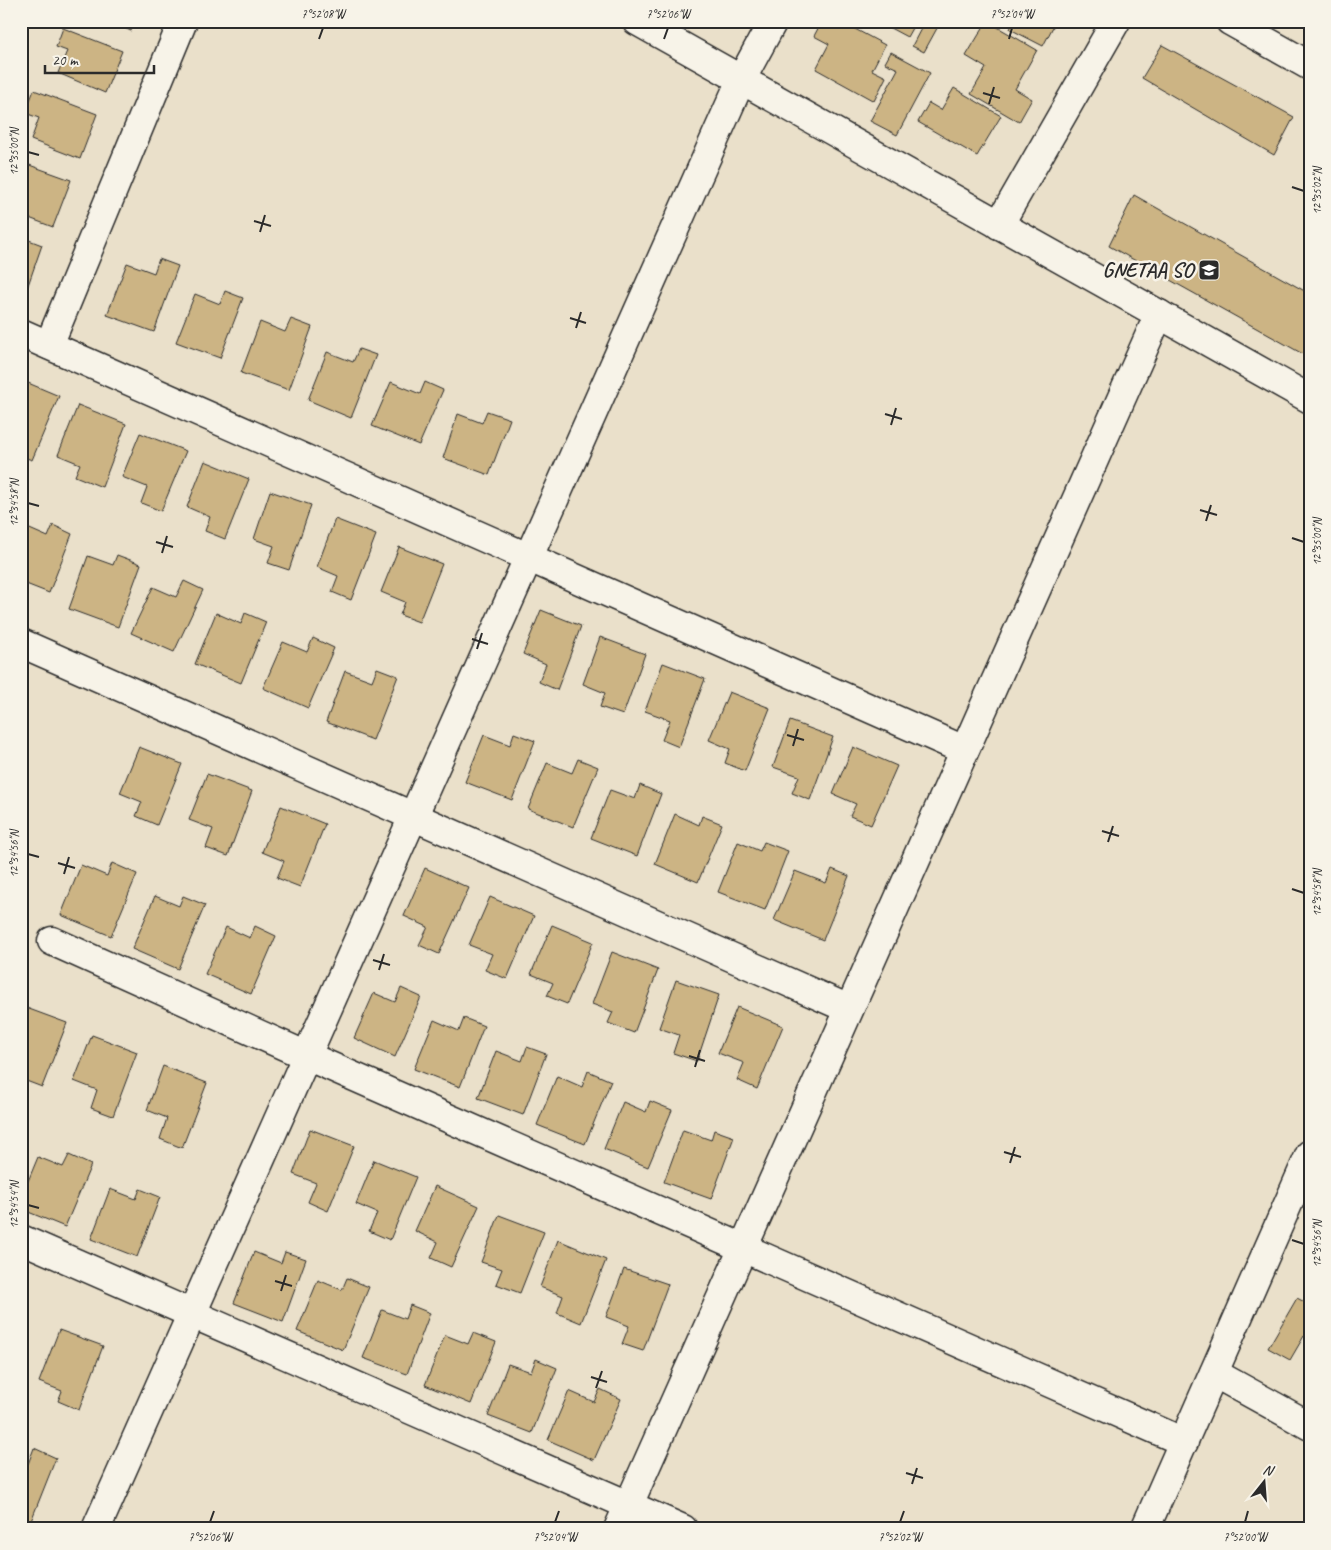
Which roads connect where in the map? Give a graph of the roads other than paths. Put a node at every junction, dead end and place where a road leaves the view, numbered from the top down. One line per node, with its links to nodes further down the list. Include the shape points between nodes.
1 (183, 21): 11 (street)
2 (637, 21): 7 (street)
3 (772, 21): 7 (street)
4 (1116, 21): 8 (street)
5 (1230, 21): 6 (street)
6 (1310, 66)
7 (741, 80): 8 (street); 13 (street)
8 (999, 225): 9 (street)
9 (1158, 314): 12 (street); 15 (street)
10 (21, 333): 11 (street)
11 (49, 345): 13 (street)
12 (1310, 399)
13 (529, 557): 15 (street); 16 (street)
14 (21, 643): 16 (street)
15 (964, 750): 18 (street)
16 (414, 816): 18 (street); 19 (street)
17 (52, 941): 19 (street)
18 (849, 1009): 22 (street)
19 (307, 1056): 22 (street); 23 (street)
20 (1310, 1154): 24 (street)
21 (21, 1239): 23 (street)
22 (743, 1248): 26 (street); 27 (street)
23 (191, 1313): 27 (street); 28 (street)
24 (1214, 1373): 25 (street); 26 (street)
25 (1310, 1426)
26 (1184, 1442): 30 (street)
27 (623, 1517): 29 (street)
28 (96, 1529)
29 (683, 1529)
30 (1145, 1529)

